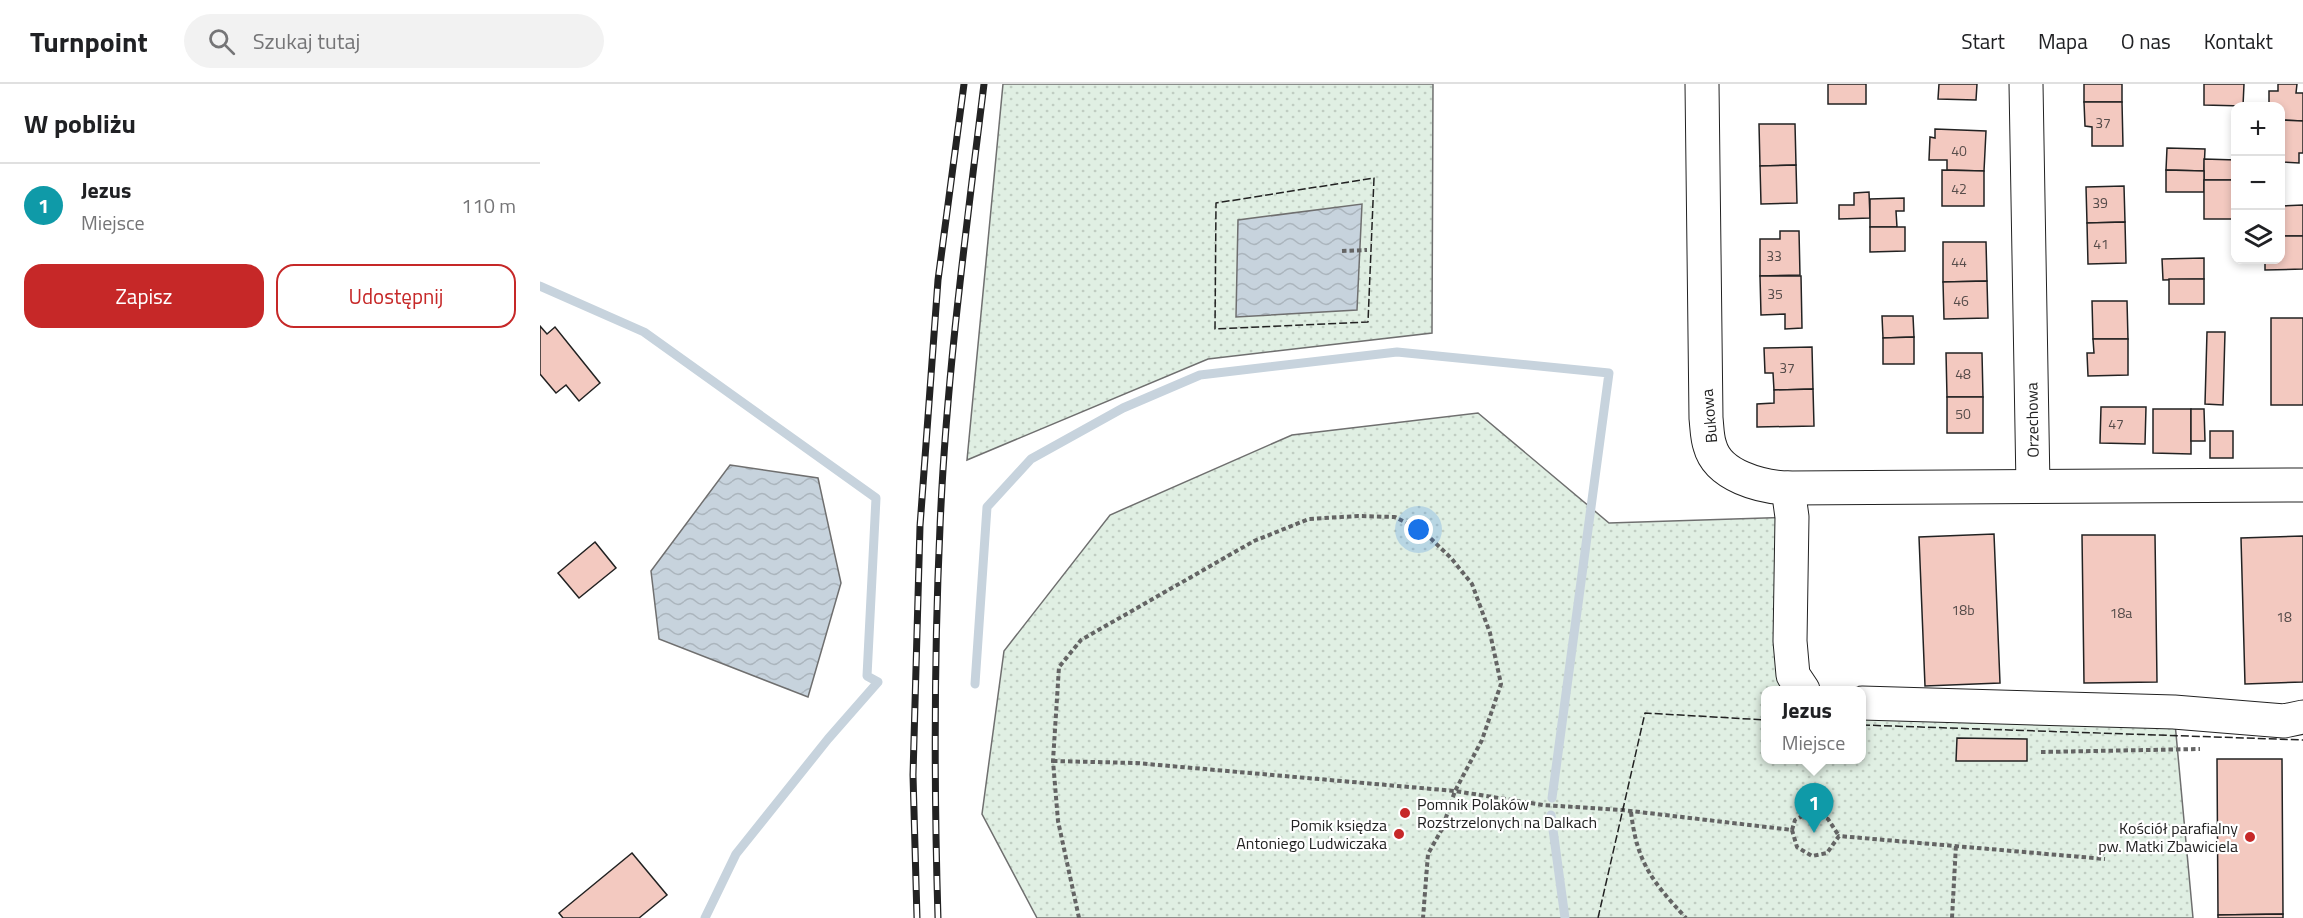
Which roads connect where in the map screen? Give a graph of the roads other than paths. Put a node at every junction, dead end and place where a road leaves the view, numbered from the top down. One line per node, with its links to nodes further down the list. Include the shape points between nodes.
1 (1702, 84): 5 (street, Bukowa, via 1706,418 1710,449 1728,471 1769,487)
2 (2026, 84): 4 (street, Orzechowa)
3 (2303, 485): 4 (street)
4 (2033, 486): 5 (street, Bukowa)
5 (1788, 488): 6 (street, via 1792,517 1790,641 1793,675)
6 (1800, 686)
7 (1866, 703): 8 (street, via 2174,712 2284,721)
8 (2303, 717)

